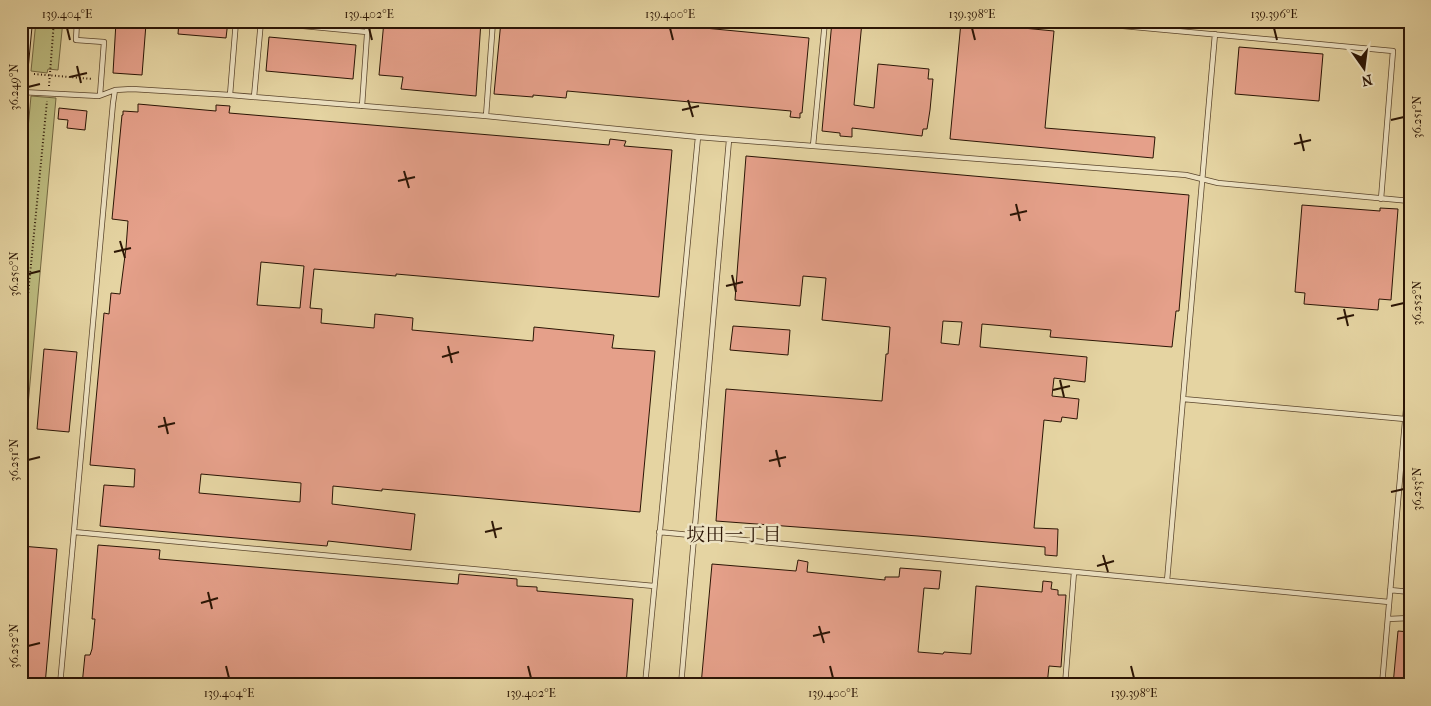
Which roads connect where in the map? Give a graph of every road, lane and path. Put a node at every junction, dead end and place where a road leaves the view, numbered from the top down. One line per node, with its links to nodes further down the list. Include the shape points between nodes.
1 (25, 21): 12 (street)
2 (54, 21): 15 (path)
3 (77, 21): 20 (lane, via 76,40 104,42)
4 (236, 21): 21 (lane)
5 (368, 21): 10 (lane)
6 (493, 21): 25 (lane)
7 (825, 21): 28 (lane)
8 (1069, 21): 11 (lane)
9 (261, 22): 10 (lane); 22 (lane)
10 (367, 32): 24 (lane)
11 (1215, 34): 29 (lane); 30 (lane, via 1393,51)
12 (22, 58): 13 (street)
13 (21, 64)
14 (34, 74): 15 (path)
15 (50, 75): 16 (path); 17 (path)
16 (96, 80)
17 (49, 87)
18 (115, 90): 20 (lane); 21 (lane); 36 (lane)
19 (21, 92): 20 (lane)
20 (100, 95)
21 (230, 95): 22 (lane)
22 (254, 97): 24 (lane)
23 (48, 98): 33 (path)
24 (362, 106): 25 (lane)
25 (486, 116): 26 (lane)
26 (698, 138): 27 (lane); 37 (lane)
27 (729, 140): 28 (lane); 38 (lane)
28 (813, 146): 29 (lane)
29 (1202, 178): 30 (lane, via 1218,183); 34 (lane)
30 (1381, 199): 31 (lane)
31 (1410, 202)
32 (1410, 364): 35 (lane)
33 (21, 366)
34 (1183, 399): 35 (lane); 40 (lane)
35 (1405, 419): 42 (lane)
36 (74, 532): 41 (lane); 47 (lane)
37 (659, 532): 38 (lane); 41 (lane)
38 (694, 535): 39 (lane); 49 (lane)
39 (1074, 572): 40 (lane); 50 (lane)
40 (1167, 580): 44 (lane)
41 (654, 586): 48 (lane)
42 (1390, 590): 43 (lane); 44 (lane)
43 (1410, 592)
44 (1389, 602): 46 (lane)
45 (1410, 618): 46 (lane)
46 (1388, 619): 51 (lane)
47 (60, 685)
48 (645, 685)
49 (681, 685)
50 (1065, 685)
51 (1382, 685)

